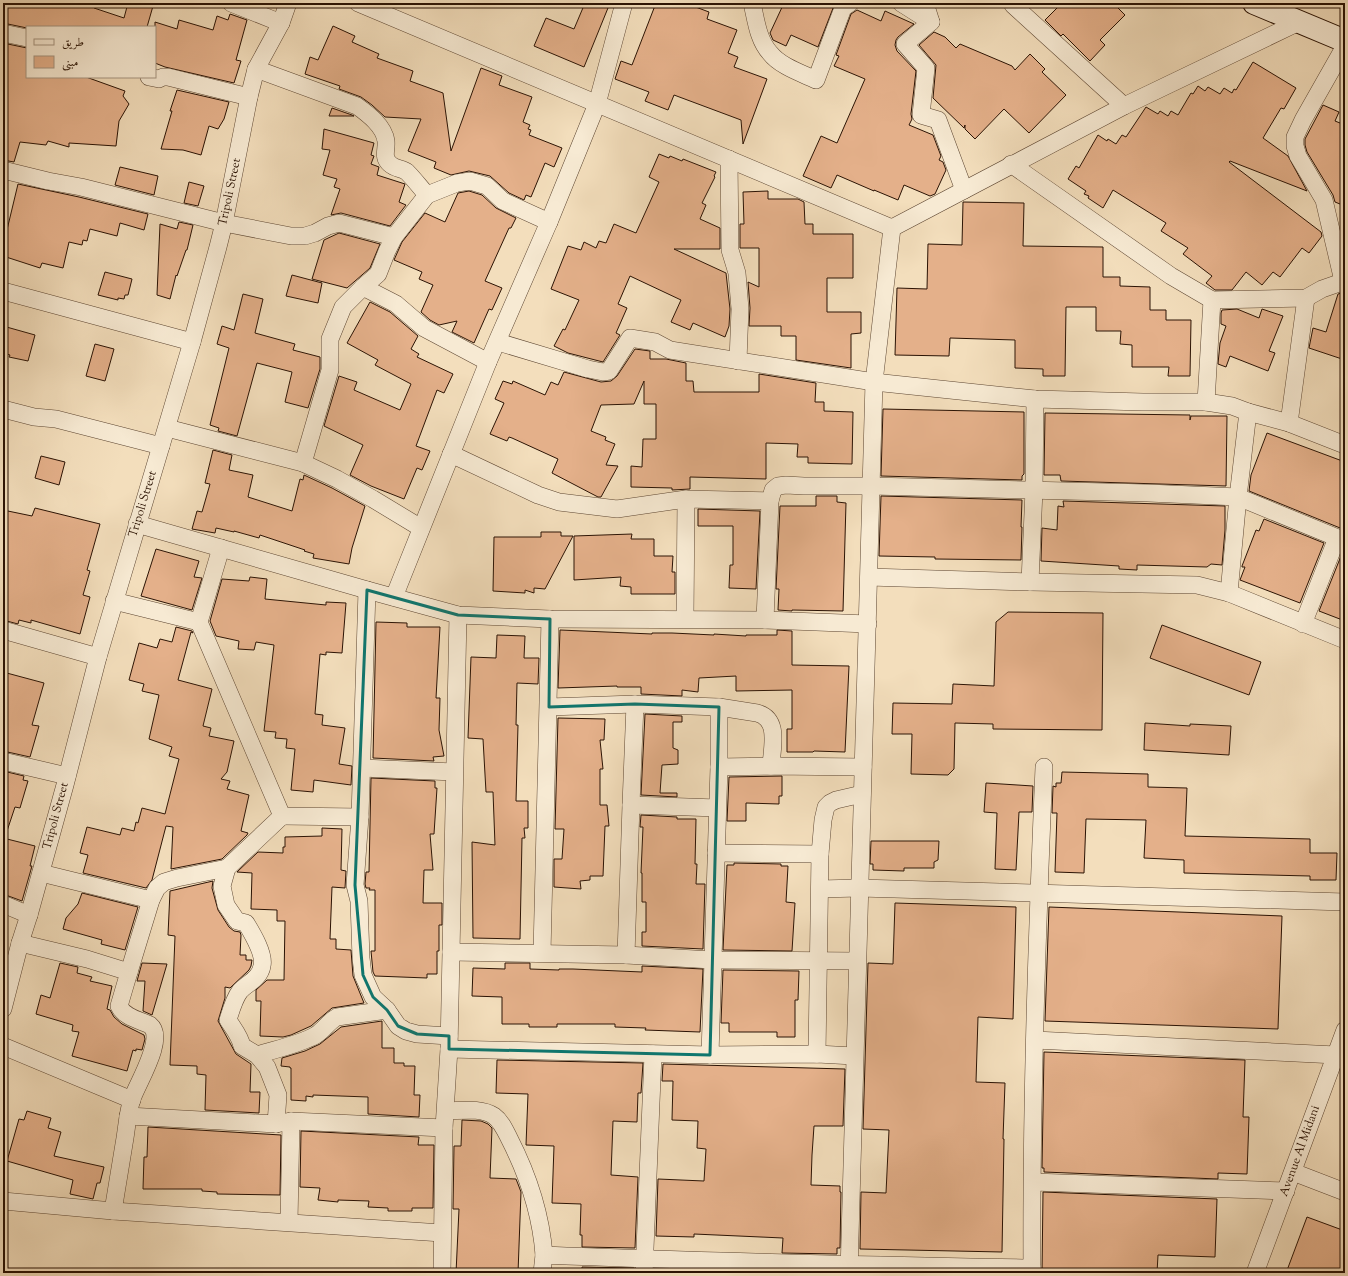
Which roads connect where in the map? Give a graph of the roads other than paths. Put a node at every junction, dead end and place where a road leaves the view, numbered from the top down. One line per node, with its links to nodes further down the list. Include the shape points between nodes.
1 (231, 3): 13 (street)
2 (288, 3): 13 (street, Tripoli Street)
3 (358, 3): 21 (street)
4 (624, 3): 21 (street)
5 (752, 3): 6 (street, via 759,34 770,54 779,62 816,80 843,8)
6 (850, 3)
7 (901, 3): 11 (street)
8 (925, 3): 11 (street)
9 (1254, 3): 12 (main road)
10 (1013, 5): 22 (street)
11 (931, 22): 26 (street, via 905,44 926,68 921,115 938,120)
12 (1299, 22): 16 (main road); 22 (street)
13 (281, 23): 18 (street, Tripoli Street)
14 (3, 33): 15 (street)
15 (26, 38)
16 (1345, 41)
17 (1345, 46): 32 (street, via 1295,137 1298,156 1324,200)
18 (256, 69): 20 (street, Tripoli Street); 27 (street, via 357,106 381,130 386,141 385,156 390,164 405,170)
19 (154, 78): 20 (street, via 168,77)
20 (249, 97): 29 (street, Tripoli Street)
21 (597, 104): 23 (street); 28 (street)
22 (1124, 106): 24 (street)
23 (729, 159): 30 (street); 39 (street, via 730,250 737,273 740,303)
24 (1011, 164): 26 (street); 36 (street, via 1171,276)
25 (3, 170): 29 (street)
26 (964, 190): 30 (street)
27 (427, 195): 28 (street, via 457,183 470,181 487,186 503,201); 31 (street)
28 (549, 222): 38 (street)
29 (224, 223): 31 (street, via 291,236 305,236 338,223); 37 (street, Tripoli Street)
30 (892, 228): 41 (street)
31 (394, 237): 33 (street, via 378,274)
32 (1344, 281): 35 (street)
33 (363, 287): 40 (street, via 396,304 424,328); 51 (street, via 343,307 330,339 330,370)
34 (3, 291): 37 (street)
35 (1306, 298): 36 (street); 46 (street)
36 (1212, 300): 43 (street)
37 (192, 342): 47 (street, Tripoli Street)
38 (498, 342): 39 (street, via 603,372 609,371 630,338 655,342 670,350); 40 (street)
39 (738, 361): 41 (street)
40 (488, 362): 50 (street)
41 (874, 382): 42 (street); 52 (street)
42 (1035, 399): 43 (street); 53 (street)
43 (1206, 402): 45 (street, via 1232,406)
44 (3, 409): 49 (street, via 34,417 56,419)
45 (1248, 412): 46 (street); 54 (street)
46 (1289, 423): 48 (street)
47 (167, 428): 49 (street, Tripoli Street); 51 (street)
48 (1345, 444)
49 (161, 446): 57 (street, Tripoli Street)
50 (450, 454): 55 (street, via 538,495 559,502 617,509); 58 (street)
51 (303, 463): 58 (street, via 337,479)
52 (872, 486): 53 (street); 56 (street, via 778,486); 61 (street)
53 (1034, 490): 54 (street); 62 (street)
54 (1238, 497): 59 (street); 64 (street)
55 (686, 499): 56 (street); 69 (street)
56 (770, 501): 70 (street)
57 (137, 524): 60 (street); 66 (street, Tripoli Street)
58 (421, 528): 65 (street)
59 (1341, 539): 73 (street)
60 (221, 548): 63 (street); 71 (street)
61 (869, 577): 62 (street); 72 (street)
62 (1030, 582): 64 (street, via 1197,585)
63 (367, 590): 65 (street); 85 (street)
64 (1229, 593): 73 (street)
65 (394, 597): 67 (street)
66 (114, 601): 71 (street); 76 (street, Tripoli Street)
67 (458, 615): 68 (street); 86 (street)
68 (550, 619): 69 (street); 78 (street)
69 (684, 619): 70 (street)
70 (765, 620): 72 (street)
71 (199, 622): 91 (street)
72 (868, 624): 83 (street)
73 (1303, 624): 75 (street)
74 (3, 630): 76 (street)
75 (1345, 640)
76 (98, 657): 87 (street, Tripoli Street)
77 (636, 704): 78 (street); 79 (street); 89 (street)
78 (549, 707): 106 (street)
79 (719, 707): 81 (street, via 757,713 767,718 773,729); 82 (street)
80 (3, 761): 87 (street)
81 (771, 766): 82 (street); 83 (street)
82 (719, 767): 90 (street)
83 (863, 767): 88 (street)
84 (1044, 767): 99 (street)
85 (362, 768): 86 (street); 92 (street)
86 (454, 772): 105 (street)
87 (67, 776): 96 (street, Tripoli Street)
88 (862, 794): 94 (street, via 836,800 826,807); 97 (street)
89 (631, 805): 90 (street); 107 (street)
90 (717, 808): 93 (street)
91 (282, 816): 92 (street); 95 (street)
92 (360, 817): 114 (street, via 355,886 359,901 361,958 364,975 373,997)
93 (716, 852): 94 (street); 108 (street)
94 (820, 854): 98 (street)
95 (227, 868): 100 (street, via 164,882 157,888); 121 (street, via 222,886 226,905 237,921 246,923 257,942 262,958 262,966 257,977 240,992 228,1020 241,1039 242,1046)
96 (40, 873): 100 (street); 103 (street, Tripoli Street)
97 (859, 888): 98 (street); 99 (street); 110 (street)
98 (820, 889): 109 (street)
99 (1038, 894): 101 (street); 116 (street)
100 (151, 900): 111 (street)
101 (1345, 902)
102 (3, 904): 103 (street)
103 (29, 915): 104 (street, Tripoli Street)
104 (20, 943): 111 (street); 112 (street, Tripoli Street)
105 (451, 952): 106 (street); 117 (street)
106 (542, 953): 107 (street)
107 (626, 955): 108 (street)
108 (712, 960): 109 (street); 122 (street)
109 (819, 960): 110 (street); 120 (street)
110 (857, 961): 124 (street)
111 (129, 972): 125 (street, via 119,1006 121,1011 150,1025 155,1032 154,1050)
112 (6, 985): 113 (street, Tripoli Street)
113 (3, 1009)
114 (387, 1010): 117 (street, via 398,1026 406,1031); 121 (street, via 337,1017 330,1020 322,1031 315,1035)
115 (1345, 1030): 123 (street, Avenue Al Midani)
116 (1035, 1040): 123 (street); 129 (street)
117 (449, 1042): 119 (street); 126 (street)
118 (3, 1046): 125 (street)
119 (653, 1054): 122 (street); 137 (street)
120 (817, 1054): 122 (street); 124 (street)
121 (257, 1055): 127 (street, via 267,1067 278,1095)
122 (710, 1055)
123 (1336, 1055): 128 (street, Avenue Al Midani)
124 (854, 1056): 138 (street)
125 (130, 1108): 127 (street); 133 (street)
126 (445, 1120): 127 (street); 135 (street); 136 (street, via 476,1111 487,1112 502,1124 528,1180 542,1233)
127 (283, 1122): 134 (street)
128 (1293, 1172): 130 (street, Avenue Al Midani); 131 (street)
129 (1033, 1182): 130 (street); 139 (street)
130 (1286, 1191): 142 (street, Avenue Al Midani)
131 (1345, 1192)
132 (3, 1201): 133 (street)
133 (113, 1211): 134 (street)
134 (289, 1222): 135 (street)
135 (442, 1232): 140 (street)
136 (544, 1255): 137 (street); 141 (street)
137 (644, 1266): 138 (street)
138 (849, 1269): 139 (street)
139 (1032, 1271)
140 (442, 1273)
141 (542, 1273)
142 (1255, 1273)

